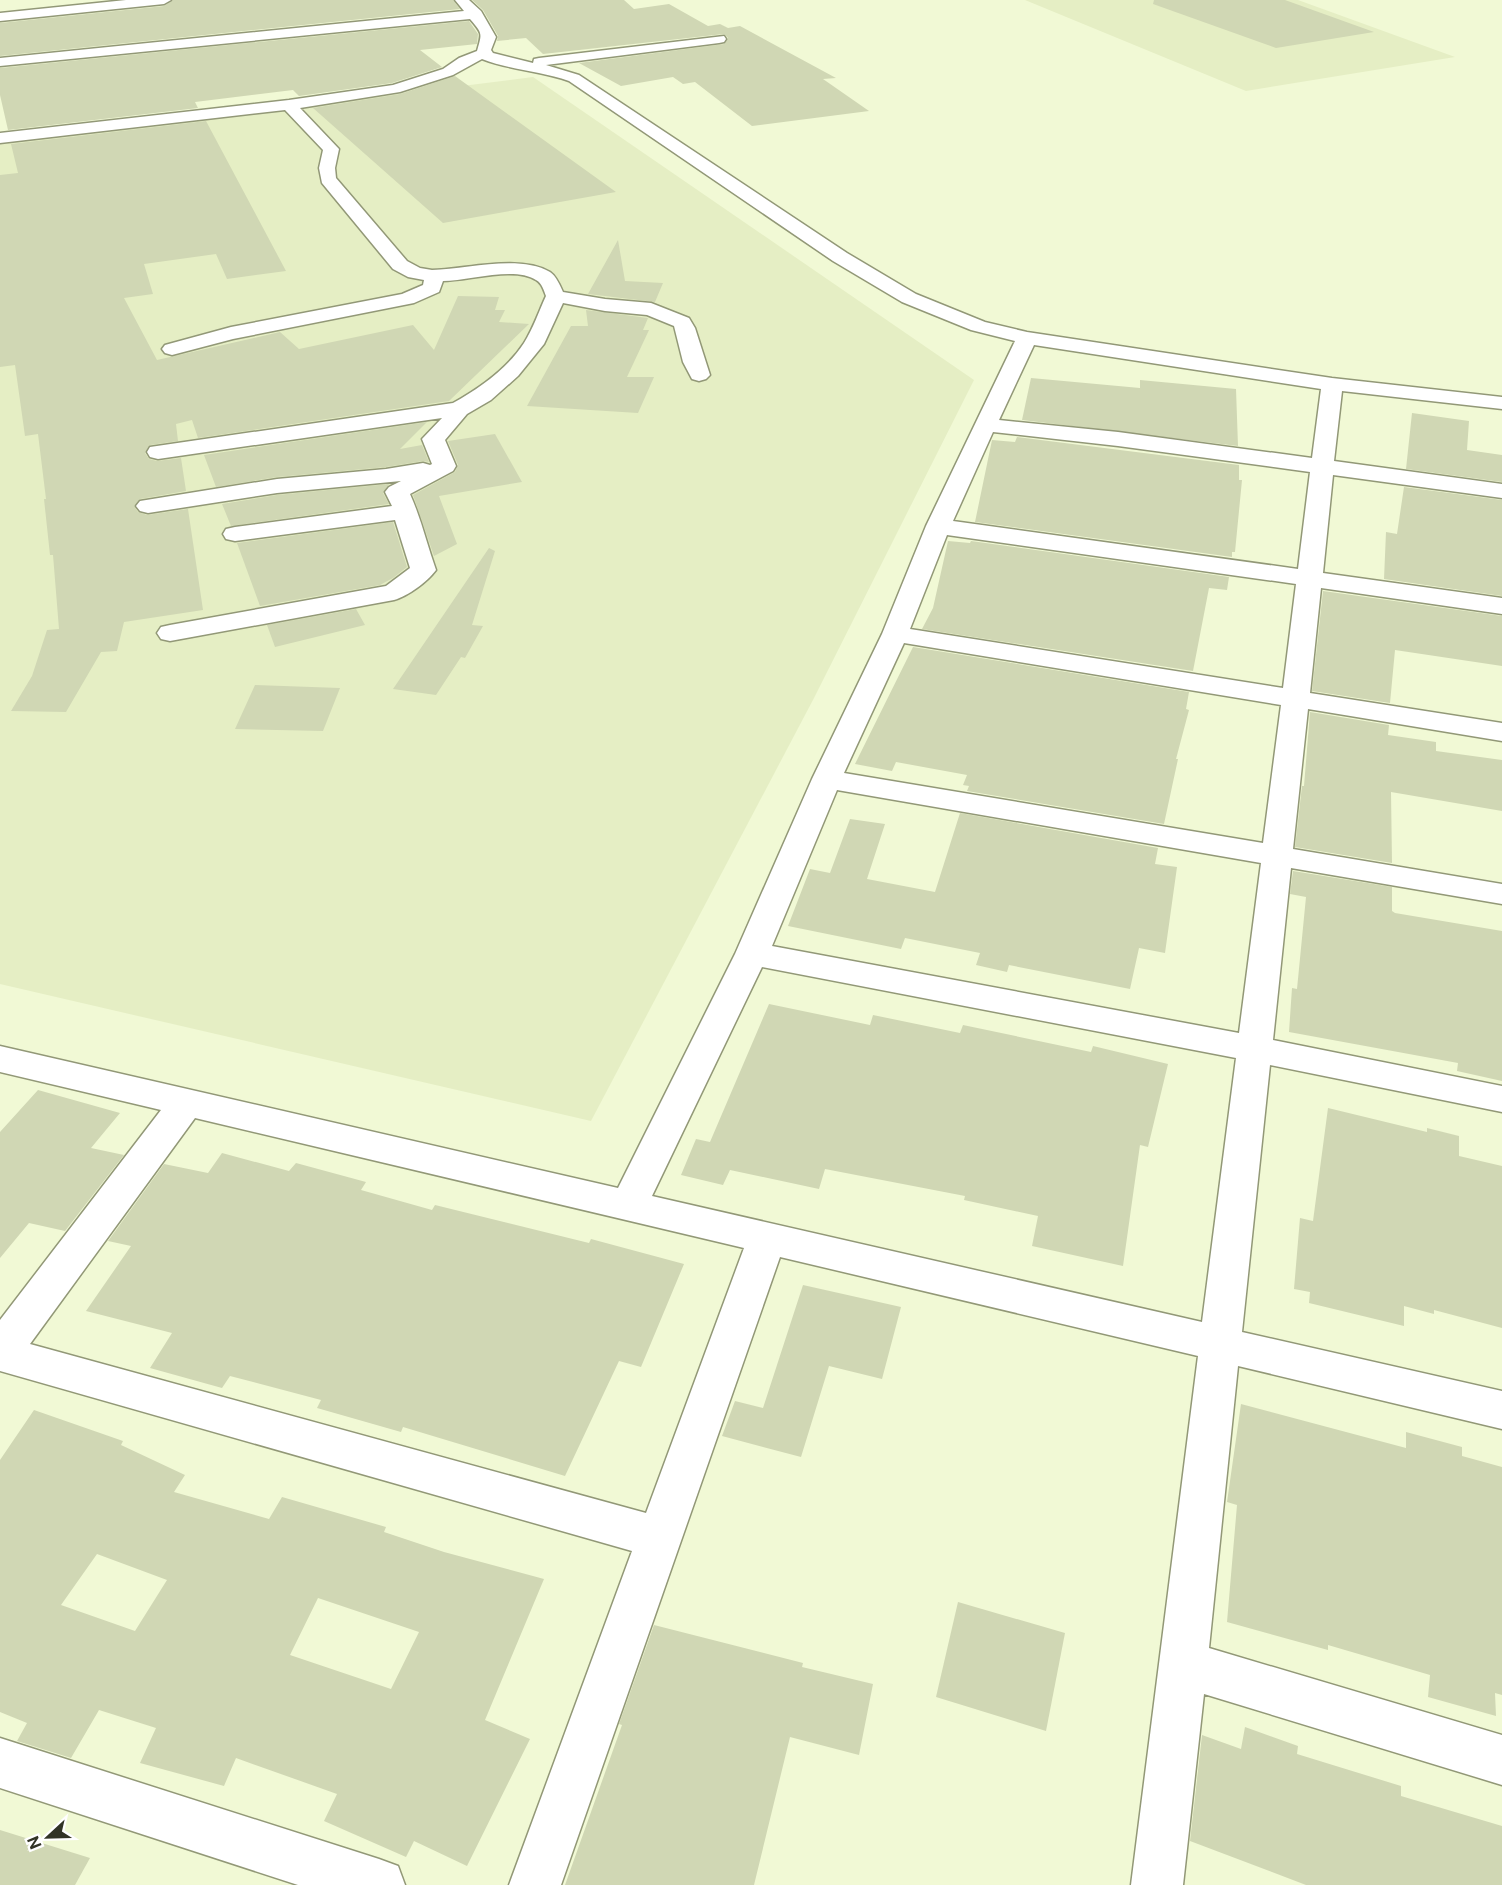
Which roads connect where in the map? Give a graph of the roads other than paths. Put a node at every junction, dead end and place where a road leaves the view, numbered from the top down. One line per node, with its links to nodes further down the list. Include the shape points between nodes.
1 (164, 0): 4 (street)
2 (462, 0): 3 (street)
3 (476, 14): 6 (street, via 489,33); 7 (street)
4 (0, 17)
5 (719, 39): 8 (street)
6 (484, 53): 8 (street); 9 (street, via 448,72 395,89)
7 (0, 62)
8 (519, 64): 13 (street, via 574,78 831,251 909,298 978,326)
9 (289, 105): 10 (street); 11 (street, via 331,149 328,179 400,266 408,272)
10 (0, 138)
11 (435, 276): 12 (street, via 529,272 544,277); 14 (street, via 432,288 407,299 231,333)
12 (556, 296): 15 (street, via 651,309 682,322); 18 (street, via 534,344 517,365 483,395)
13 (1027, 338): 16 (street); 19 (street)
14 (172, 349)
15 (699, 375)
16 (1332, 384): 17 (street); 22 (street)
17 (1502, 403)
18 (459, 409): 20 (street); 21 (street, via 433,439)
19 (986, 425): 22 (street); 26 (street)
20 (158, 452)
21 (445, 466): 24 (street); 25 (street, via 397,492)
22 (1322, 467): 23 (street); 28 (street)
23 (1502, 491)
24 (148, 506)
25 (406, 511): 27 (street); 30 (street, via 423,570 394,592)
26 (938, 526): 28 (street); 31 (street)
27 (235, 534)
28 (1310, 578): 29 (street); 32 (street)
29 (1502, 606)
30 (170, 633)
31 (895, 634): 32 (street); 34 (street)
32 (1295, 700): 33 (street); 35 (street)
33 (1502, 732)
34 (827, 779): 35 (street); 37 (street)
35 (1277, 854): 36 (street); 38 (street)
36 (1502, 894)
37 (752, 954): 38 (street); 42 (street)
38 (1255, 1049): 40 (street); 44 (street)
39 (0, 1059): 41 (street)
40 (1502, 1100)
41 (186, 1103): 42 (street); 45 (street)
42 (628, 1206): 43 (street)
43 (767, 1239): 44 (street); 47 (street)
44 (1220, 1345): 46 (street); 48 (street)
45 (0, 1353): 47 (street)
46 (1502, 1410)
47 (660, 1538): 52 (street)
48 (1183, 1664): 49 (street); 53 (street)
49 (1502, 1760)
50 (0, 1763): 51 (street)
51 (379, 1885)
52 (535, 1885)
53 (1157, 1885)

